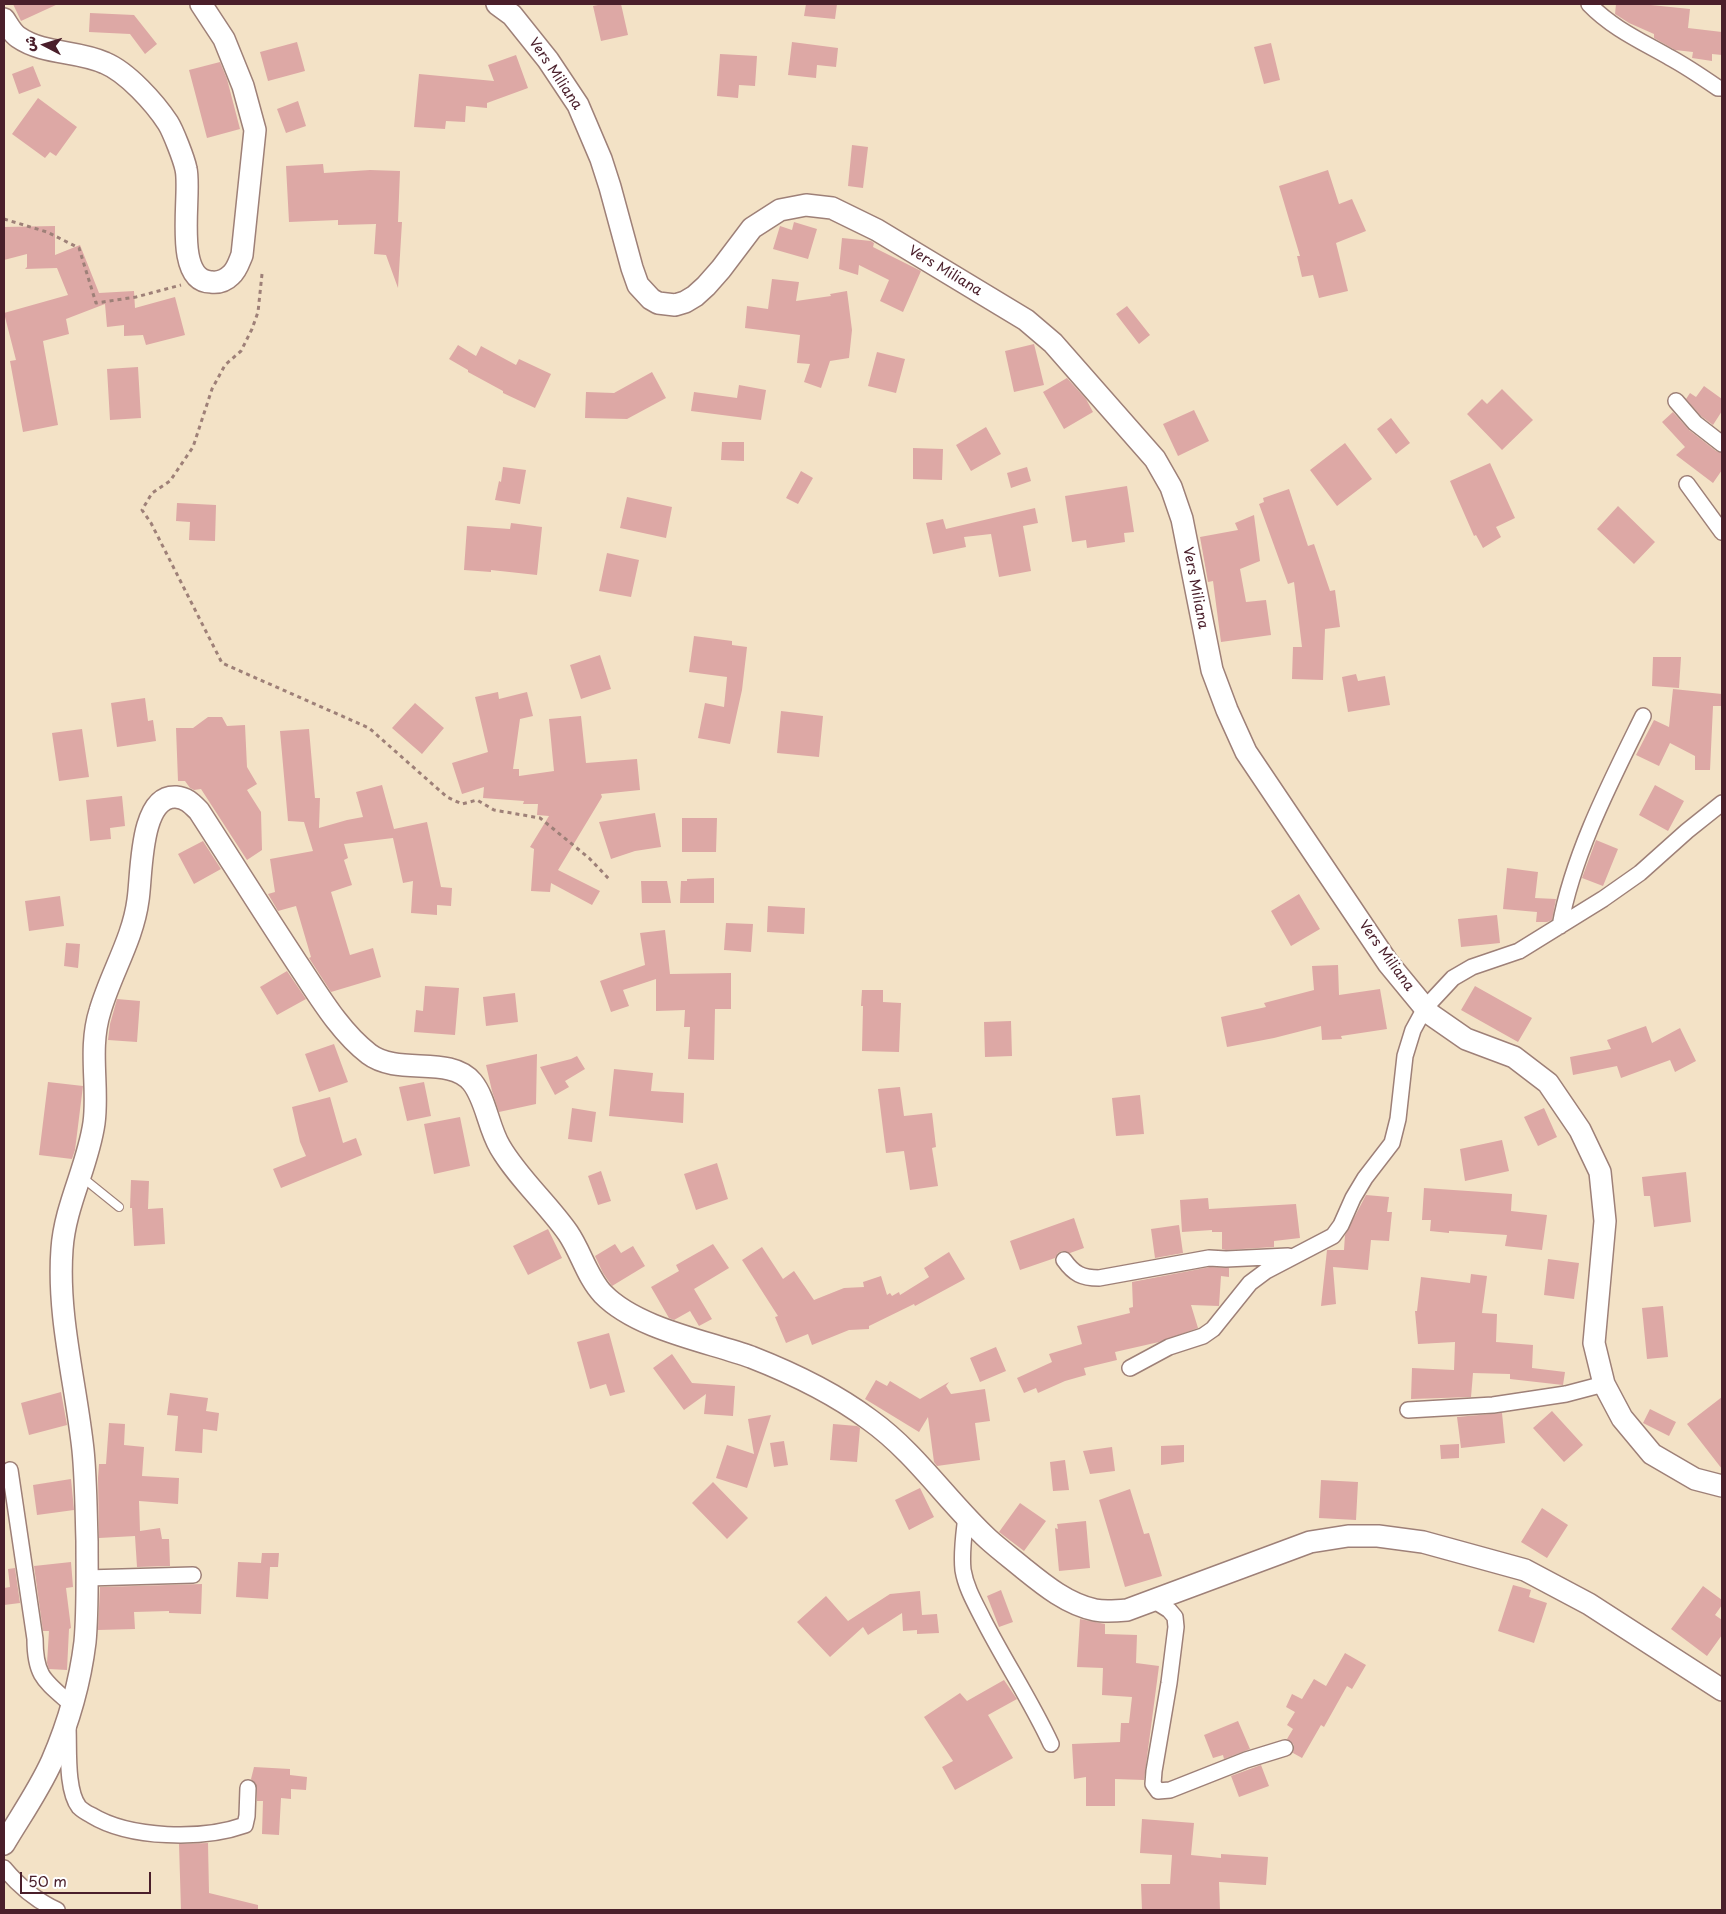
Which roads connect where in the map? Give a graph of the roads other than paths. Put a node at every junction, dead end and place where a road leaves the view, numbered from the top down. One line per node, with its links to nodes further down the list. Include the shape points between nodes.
1 (201, 4): 4 (main road, via 224,39 243,86 255,130 242,255 233,274 226,280 212,282 201,280 192,270 188,254 186,169 168,124 135,83 105,63 39,48 17,36)
2 (497, 4): 13 (main road, Vers Miliana, via 512,15 578,105 604,168 638,285 658,303 675,305 695,296 721,269 752,228 780,210 806,205 832,208 876,230 1026,320 1060,351 1155,459 1171,486 1182,519 1212,670 1246,752 1388,962)
3 (1590, 4): 5 (street, via 1630,36)
4 (4, 19)
5 (1722, 88)
6 (1676, 401): 7 (street, via 1695,423)
7 (1722, 444)
8 (1687, 484): 9 (street)
9 (1722, 532)
10 (1643, 716): 12 (street, via 1576,867 1564,901)
11 (1722, 803): 12 (street, via 1640,873)
12 (1560, 926): 13 (street, via 1519,951 1472,967 1453,978)
13 (1425, 1008): 16 (street, via 1413,1030 1405,1056 1392,1143 1353,1198 1333,1236); 19 (main road, Vers Miliana, via 1466,1039 1514,1056 1548,1082 1580,1130 1600,1172 1605,1220 1594,1343)
14 (77, 1180): 15 (lane, via 88,1182); 23 (main road, via 94,1120 93,1059 99,1012 136,915 143,844 155,808 163,800 181,798 199,811 311,984 347,1033 366,1052 380,1061 460,1072 470,1080 479,1093 506,1158 570,1235 589,1274 604,1294 639,1318 757,1360 810,1383 869,1418 895,1439); 25 (main road, via 62,1249 62,1288 84,1452)
15 (119, 1207)
16 (1294, 1256): 17 (street, via 1209,1258 1099,1278 1084,1278 1072,1271); 18 (street, via 1266,1270 1250,1283 1213,1329 1203,1336 1169,1347)
17 (1064, 1260)
18 (1130, 1368)
19 (1604, 1384): 20 (street, via 1566,1394 1493,1405); 22 (main road, Vers Miliana, via 1622,1418 1652,1454 1695,1479)
20 (1408, 1410)
21 (10, 1470): 28 (street, via 35,1638 35,1660 44,1681)
22 (1722, 1486)
23 (966, 1516): 26 (main road, via 988,1539 1064,1598 1092,1609 1108,1611 1127,1610); 29 (street, via 962,1552 968,1589 997,1647 1036,1710)
24 (192, 1576): 25 (street)
25 (87, 1578): 28 (main road, via 85,1640 79,1680)
26 (1153, 1600): 27 (main road, via 1310,1542 1348,1536 1378,1536 1423,1542 1525,1570 1589,1604); 30 (street, via 1175,1617 1176,1627 1154,1771 1153,1784 1158,1791 1170,1790)
27 (1722, 1690)
28 (69, 1712): 31 (street, via 72,1794 80,1808 99,1820 136,1832 186,1834 231,1830 245,1825); 32 (main road, via 51,1762)
29 (1051, 1744)
30 (1285, 1748)
31 (248, 1788)
32 (4, 1844)
33 (4, 1868): 34 (street, via 20,1887)
34 (57, 1910)

